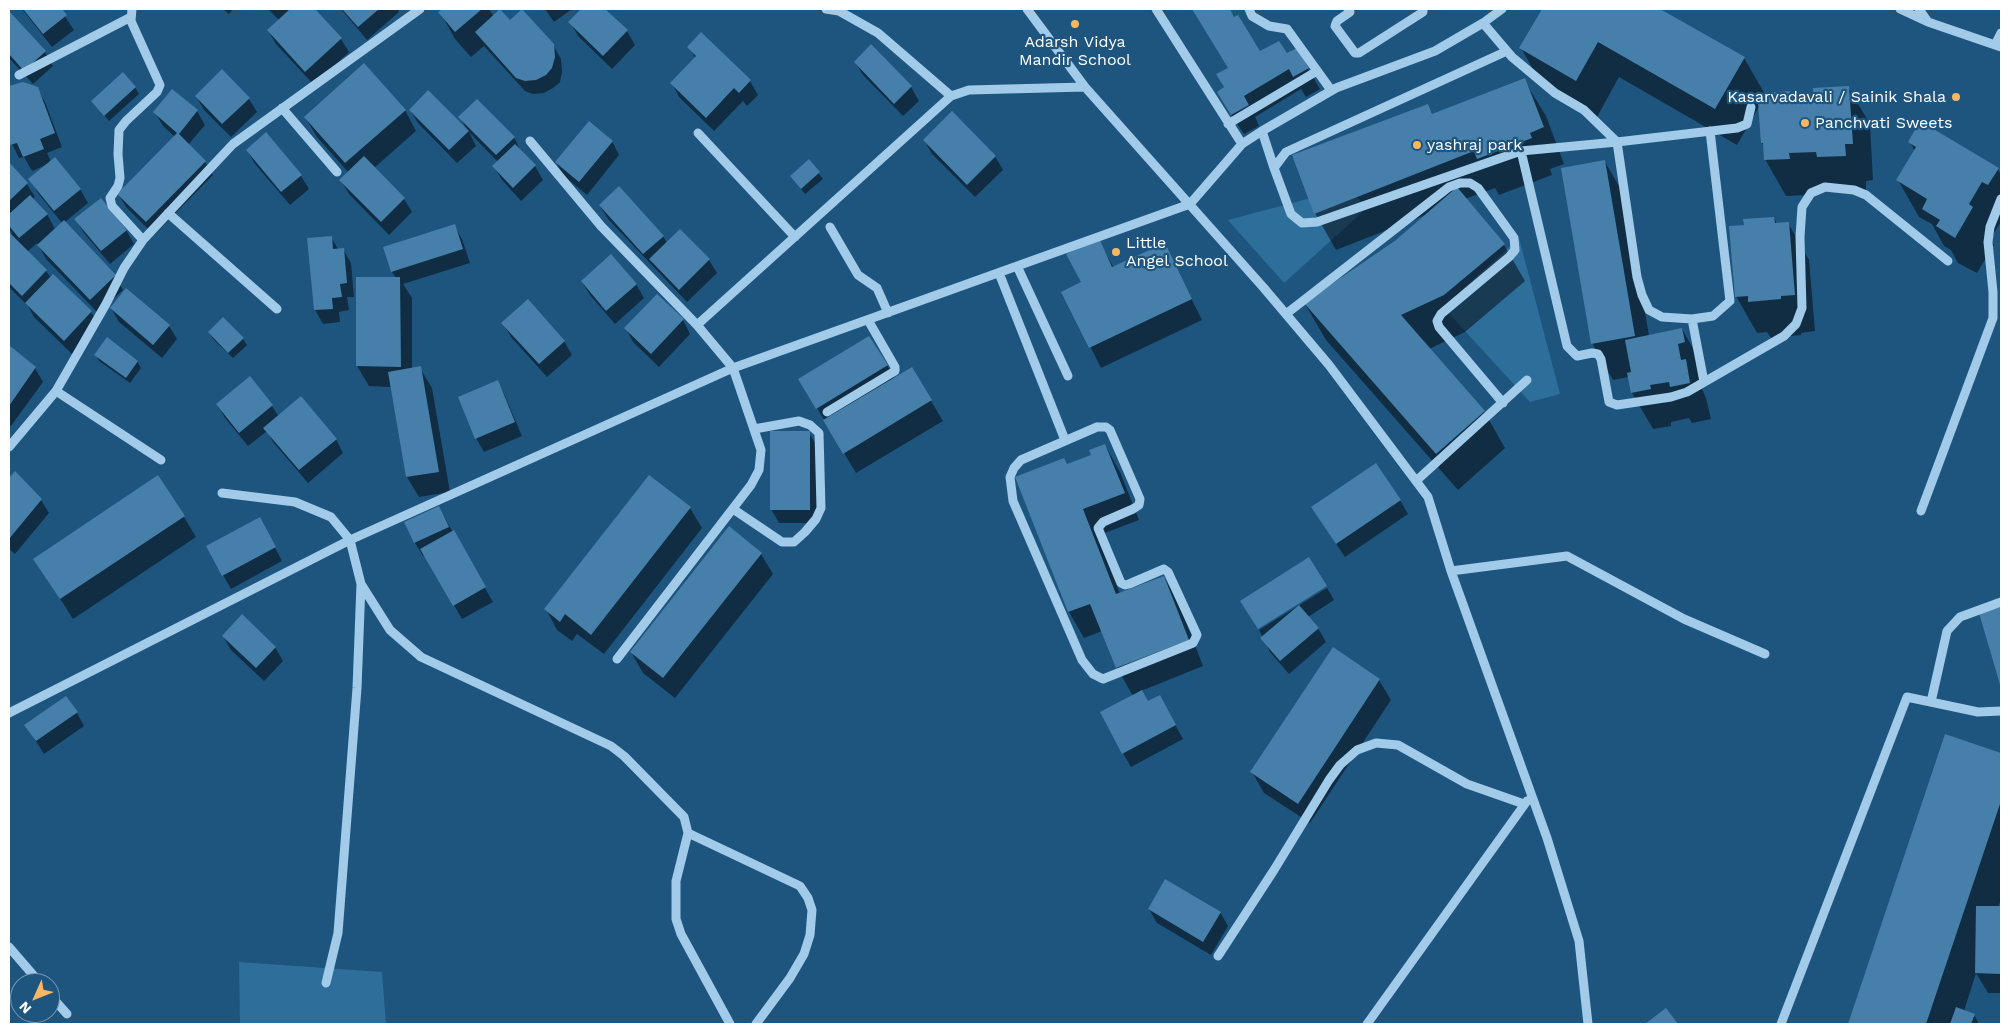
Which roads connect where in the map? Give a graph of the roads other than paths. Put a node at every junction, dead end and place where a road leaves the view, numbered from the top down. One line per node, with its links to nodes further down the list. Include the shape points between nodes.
1 (420, 9): 23 (street)
2 (826, 9): 21 (street, via 838,11 878,34)
3 (1027, 9): 19 (street)
4 (1156, 9): 24 (street)
5 (1249, 9): 17 (street, via 1252,16 1269,26 1288,29)
6 (1348, 9): 7 (street, via 1350,12 1335,26 1354,53)
7 (1423, 9)
8 (1502, 9): 13 (street)
9 (1900, 9): 12 (street)
10 (1919, 9): 12 (street)
11 (132, 13): 18 (street); 39 (street, via 131,21 160,85 119,130 120,178 110,198 112,206)
12 (1928, 22): 15 (street)
13 (1483, 23): 16 (street); 20 (street, via 1435,51)
14 (2001, 33): 15 (street)
15 (1998, 46)
16 (1507, 51): 29 (street, via 1555,93 1584,110); 32 (street, via 1286,152)
17 (1318, 71): 20 (street); 24 (street)
18 (19, 75)
19 (1084, 87): 21 (street, via 969,90); 35 (street)
20 (1331, 90): 25 (street)
21 (952, 96): 38 (street)
22 (1751, 107): 26 (street, via 1747,124)
23 (282, 108): 33 (street); 36 (street, via 233,144)
24 (1228, 124): 30 (street)
25 (1262, 131): 30 (street); 32 (street)
26 (1710, 131): 29 (street); 46 (street, via 1730,301 1713,316)
27 (698, 134): 38 (street)
28 (530, 141): 48 (street, via 565,186)
29 (1617, 142): 31 (street); 46 (street, via 1642,295 1649,310 1662,317)
30 (1242, 144): 35 (street)
31 (1521, 151): 32 (street, via 1317,222 1302,223 1291,214); 52 (street, via 1567,346 1577,356 1598,354 1609,402 1616,405 1670,397 1688,392)
32 (1274, 168)
33 (338, 172)
34 (2001, 199): 63 (street, via 1988,242 1993,318)
35 (1190, 204): 41 (street); 45 (street)
36 (168, 213): 39 (street); 43 (street)
37 (830, 227): 44 (street, via 858,275 877,288)
38 (795, 237): 48 (street)
39 (143, 240): 53 (street, via 124,268)
40 (1948, 261): 52 (street, via 1866,195 1854,190 1826,187 1811,193 1802,207 1802,308 1796,324 1784,336)
41 (1017, 266): 42 (street); 50 (street)
42 (999, 273): 44 (street); 57 (street)
43 (277, 309)
44 (888, 313): 47 (street)
45 (1286, 314): 54 (street, via 1449,186 1470,183 1478,188 1514,238 1515,250 1437,320 1439,327); 60 (street)
46 (1692, 319): 52 (street)
47 (868, 320): 49 (street); 55 (street, via 895,371)
48 (697, 325): 49 (street)
49 (733, 368): 56 (street); 64 (street)
50 (1068, 376)
51 (1527, 380): 54 (street)
52 (1704, 382)
53 (56, 392): 58 (street); 59 (street)
54 (1503, 403): 60 (street)
55 (827, 412)
56 (754, 429): 62 (street, via 761,450 759,470); 62 (street, via 799,421 819,433 821,508 816,519 794,542 782,542)
57 (1065, 440): 57 (street, via 1021,460 1014,468 1010,478 1013,501 1082,660 1093,674 1103,679 1193,643 1197,635 1168,572 1164,569 1125,585 1121,583 1100,534 1098,528 1103,522 1133,509 1139,505 1140,498 1110,430 1097,427)
58 (9, 447)
59 (161, 460)
60 (1416, 482): 65 (street, via 1428,497)
61 (222, 493): 64 (street, via 295,502 331,517)
62 (733, 509): 69 (street)
63 (1921, 511)
64 (350, 540): 66 (street); 72 (street)
65 (1451, 571): 68 (street, via 1567,556 1684,618); 73 (street)
66 (361, 584): 75 (street, via 390,630 421,657 611,746 684,817); 79 (street, via 338,933)
67 (2001, 602): 70 (street, via 1960,616 1947,631)
68 (1765, 654)
69 (617, 659)
70 (1931, 702): 71 (street, via 1978,712); 86 (street, via 1907,697)
71 (2001, 711)
72 (9, 713)
73 (1532, 794): 74 (street); 85 (street, via 1579,941)
74 (1524, 804): 77 (street, via 1467,784 1398,745 1376,743 1358,750 1340,765 1329,780); 84 (street)
75 (688, 833): 82 (street, via 676,881 676,919); 83 (street, via 800,886 808,898 812,910 810,935 804,954)
76 (9, 947): 78 (street)
77 (1218, 956)
78 (31, 973)
79 (326, 983)
80 (60, 1006): 81 (street)
81 (67, 1014)
82 (730, 1024)
83 (756, 1024)
84 (1367, 1024)
85 (1588, 1024)
86 (1781, 1024)

